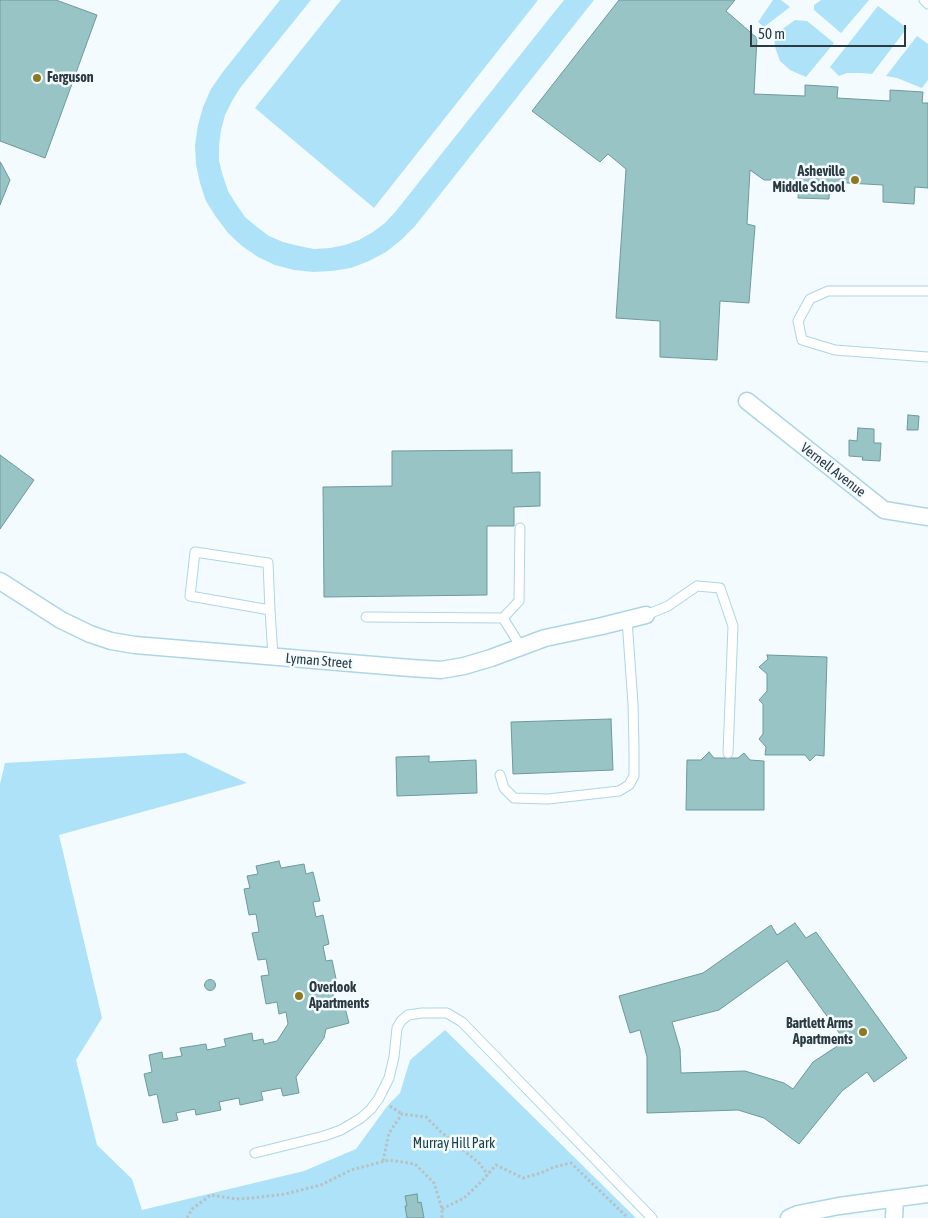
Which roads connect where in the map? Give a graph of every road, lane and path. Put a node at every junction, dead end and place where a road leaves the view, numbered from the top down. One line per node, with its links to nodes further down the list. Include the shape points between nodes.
1 (924, 0): 2 (lane)
2 (928, 4)
3 (928, 290): 4 (lane, via 828,291 810,299 798,321 802,340 835,350)
4 (928, 357)
5 (746, 402): 6 (street, Vernell Avenue, via 884,510)
6 (928, 517)
7 (520, 528): 12 (lane, via 519,601)
8 (0, 581): 15 (street, Lyman Street, via 61,620 111,641)
9 (270, 610): 9 (lane, via 190,596 194,552 268,563); 15 (lane)
10 (646, 615): 13 (street, Lyman Street); 16 (lane, via 668,606 697,586 720,588 733,626)
11 (366, 617): 12 (lane)
12 (503, 618): 14 (lane)
13 (627, 620): 14 (street, Lyman Street, via 545,638); 17 (lane, via 634,750 634,776 629,785 618,791 548,800 514,798 504,788)
14 (521, 647): 15 (street, Lyman Street, via 464,666 441,670)
15 (273, 657)
16 (728, 753)
17 (500, 775)
18 (388, 1105): 19 (path)
19 (402, 1114): 21 (path, via 389,1133); 22 (path, via 426,1118 479,1163)
20 (255, 1153): 29 (lane, via 324,1136 361,1118 371,1110 388,1078 401,1021 408,1015 447,1013 462,1022)
21 (383, 1162): 25 (path, via 415,1164 434,1183); 26 (path, via 351,1170 321,1185 285,1194 236,1199 211,1196 192,1209)
22 (488, 1175): 25 (path, via 464,1198); 28 (path, via 496,1165 523,1178 571,1163)
23 (928, 1194): 24 (street)
24 (895, 1199): 30 (street, via 839,1206); 31 (street)
25 (442, 1209): 27 (path)
26 (187, 1218)
27 (442, 1218)
28 (628, 1218)
29 (652, 1218)
30 (789, 1218)
31 (894, 1218)

